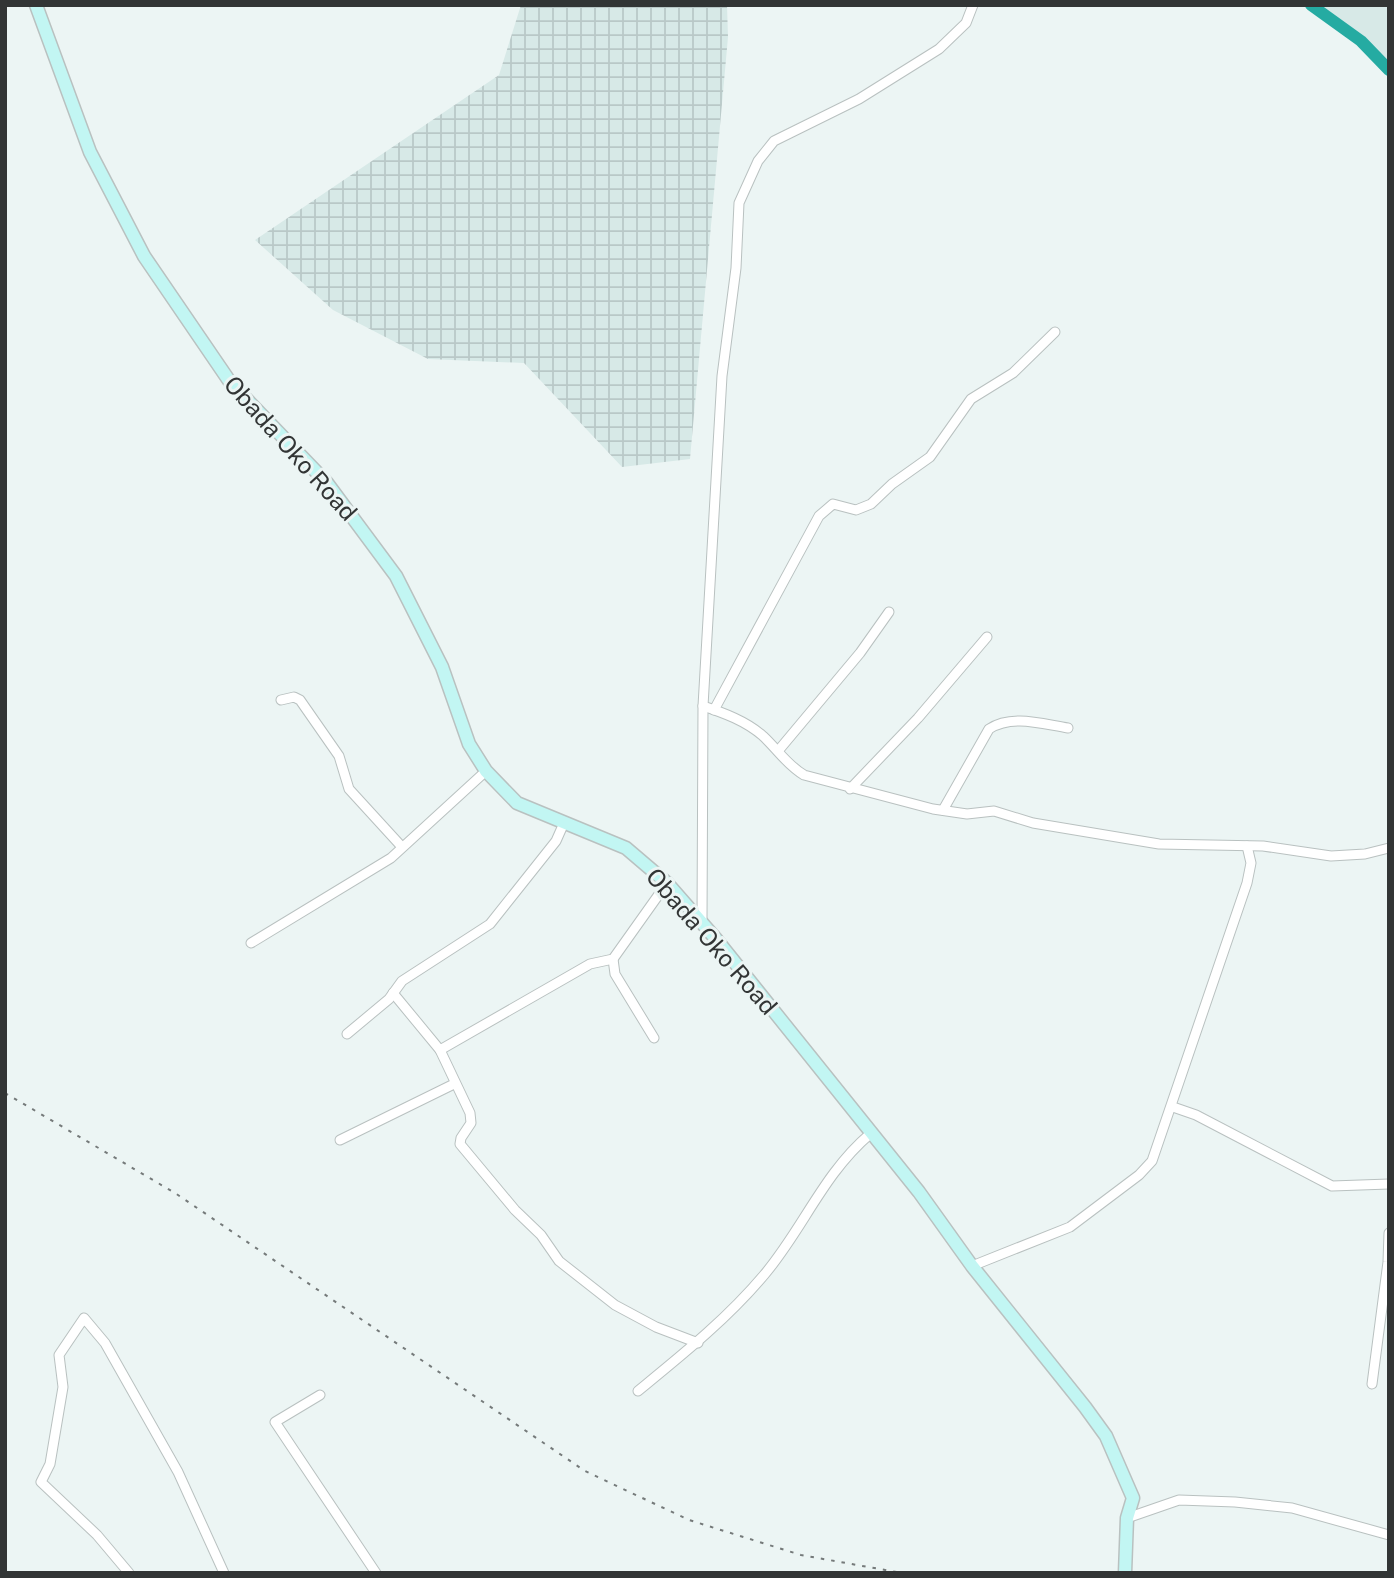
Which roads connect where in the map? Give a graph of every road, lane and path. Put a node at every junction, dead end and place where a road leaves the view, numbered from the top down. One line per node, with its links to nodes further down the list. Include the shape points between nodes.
1 (36, 5): 11 (main road, Obada Oko Road, via 90,152 144,256 230,382 319,474 396,576 442,667 469,744)
2 (973, 5): 7 (street, via 966,23 939,49 859,99 774,141 747,181 738,215 722,376)
3 (1055, 332): 8 (street, via 1013,373 971,399 930,457 871,505 856,510 833,504 819,516)
4 (889, 612): 10 (street)
5 (987, 637): 12 (street)
6 (281, 700): 17 (street, via 300,700 339,757 349,789)
7 (703, 706): 8 (street); 21 (street)
8 (714, 710): 10 (street, via 746,724)
9 (1068, 727): 13 (street, via 1000,721 989,729)
10 (778, 751): 12 (street, via 788,765 804,775)
11 (486, 771): 14 (main road, Obada Oko Road, via 517,803); 17 (street)
12 (850, 789): 13 (street)
13 (943, 810): 15 (street, via 967,814 994,811 1033,823 1159,844)
14 (564, 823): 20 (main road, Obada Oko Road, via 626,848); 24 (street, via 556,841 490,925 402,981)
15 (1247, 846): 16 (street); 19 (street)
16 (1263, 846): 18 (street, via 1331,856); 19 (street)
17 (402, 847): 22 (street)
18 (1389, 848)
19 (1251, 863): 29 (street)
20 (667, 883): 21 (main road, Obada Oko Road); 23 (street)
21 (702, 923): 30 (main road, Obada Oko Road)
22 (251, 943)
23 (613, 959): 26 (street, via 615,974); 27 (street, via 590,964)
24 (393, 993): 25 (street); 27 (street)
25 (346, 1034)
26 (654, 1038)
27 (440, 1050): 28 (street)
28 (454, 1084): 31 (street); 35 (street, via 472,1119 460,1144 559,1261 615,1305)
29 (1172, 1107): 32 (street, via 1332,1186); 34 (street, via 1157,1151 1139,1175 1070,1227)
30 (870, 1134): 34 (main road, Obada Oko Road); 35 (street, via 843,1157 765,1274)
31 (340, 1140)
32 (1389, 1184)
33 (1389, 1233): 36 (street)
34 (972, 1266): 39 (main road, Obada Oko Road, via 1106,1436 1133,1497)
35 (698, 1343): 37 (street)
36 (1372, 1384)
37 (638, 1391)
38 (320, 1395): 43 (street, via 275,1422)
39 (1127, 1518): 40 (street, via 1179,1500 1235,1502 1292,1508); 44 (main road, Obada Oko Road)
40 (1389, 1535)
41 (129, 1573): 42 (street, via 41,1482 50,1464 63,1387 59,1355 84,1318 105,1343 178,1472)
42 (224, 1573)
43 (376, 1573)
44 (1125, 1573)

